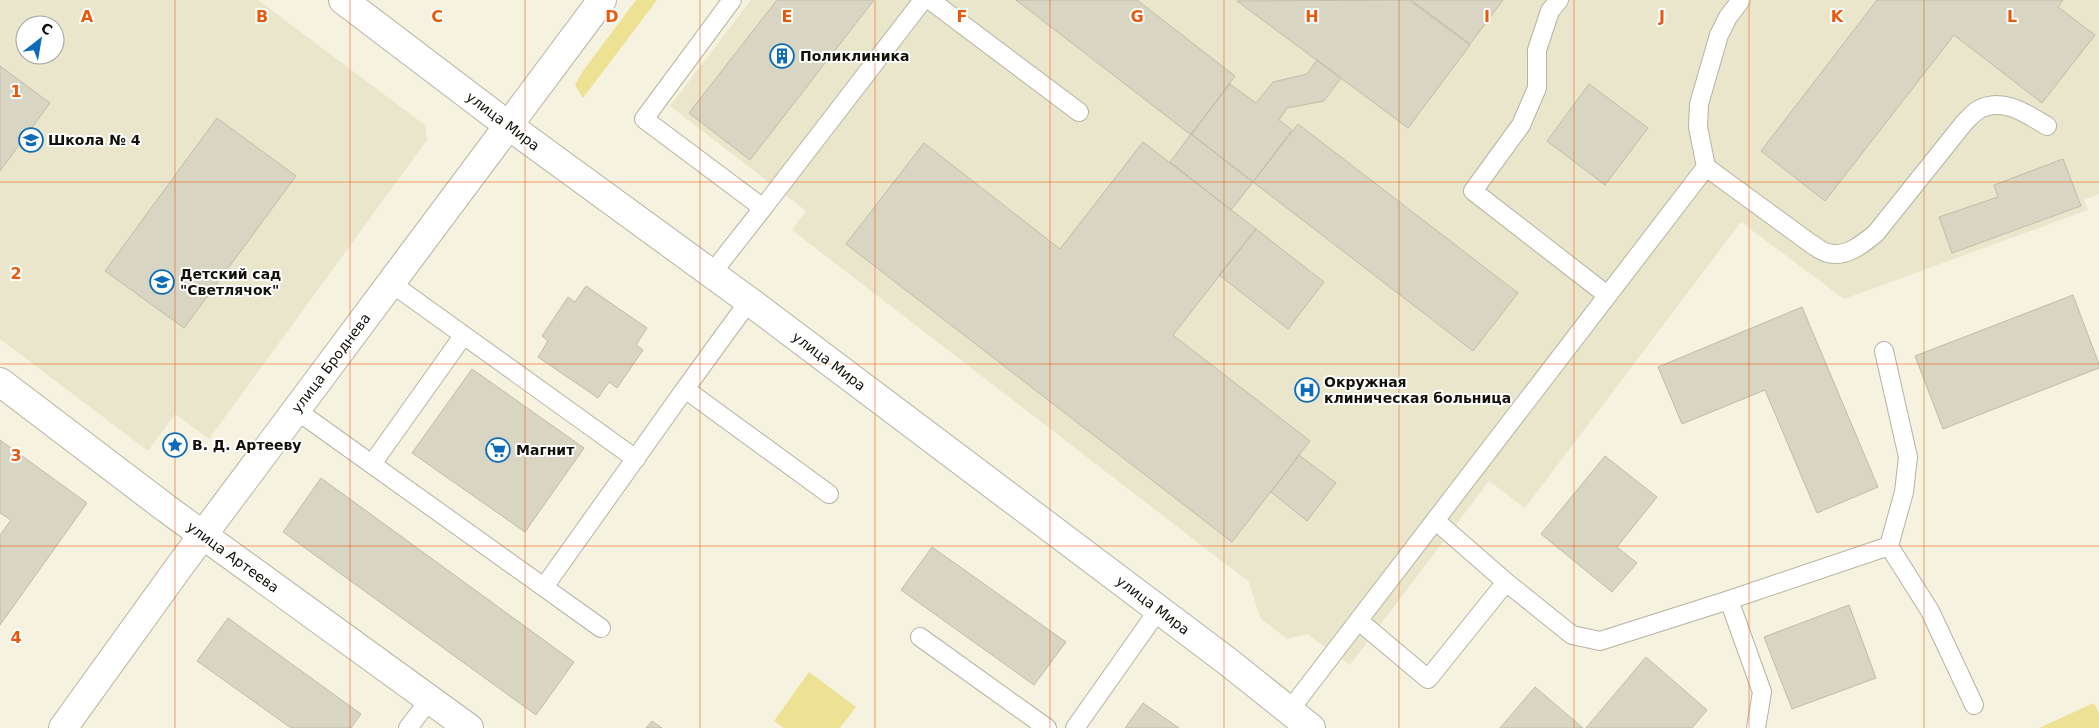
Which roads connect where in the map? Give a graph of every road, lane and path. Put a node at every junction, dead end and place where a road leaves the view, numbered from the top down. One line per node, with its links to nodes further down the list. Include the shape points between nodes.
1 (343, 0): 9 (street, улица Мира)
2 (602, 0): 9 (street, улица Броднева)
3 (732, 0): 12 (lane, via 644,119)
4 (923, 0): 12 (lane)
5 (930, 0): 8 (lane)
6 (1559, 0): 15 (lane, via 1550,11 1537,50 1537,88 1531,102 1521,124 1473,191)
7 (1741, 0): 11 (lane, via 1719,35 1699,104 1698,127)
8 (1079, 112)
9 (509, 126): 13 (street, улица Мира); 14 (street, улица Броднева)
10 (2047, 126): 11 (lane, via 2018,108 1996,104 1978,110 1876,233 1843,253 1828,253 1810,243)
11 (1706, 168): 15 (lane)
12 (763, 208): 13 (lane)
13 (712, 274): 16 (street, улица Мира)
14 (392, 283): 17 (lane); 21 (street, улица Броднева)
15 (1607, 295): 25 (lane)
16 (748, 301): 20 (lane); 31 (street, улица Мира)
17 (463, 336): 22 (lane); 23 (lane)
18 (1884, 351): 27 (lane, via 1908,458 1904,492)
19 (0, 382): 26 (street, улица Артеева)
20 (685, 389): 22 (lane); 24 (lane)
21 (296, 410): 23 (lane); 26 (street, улица Броднева)
22 (636, 459): 29 (lane)
23 (372, 464): 29 (lane)
24 (829, 494)
25 (1436, 521): 28 (lane); 32 (lane)
26 (203, 534): 35 (street, улица Артеева); 38 (street, улица Броднева)
27 (1889, 546): 30 (lane); 36 (lane, via 1930,611)
28 (1506, 582): 30 (lane, via 1572,635 1600,642); 32 (lane, via 1428,679)
29 (544, 587): 33 (lane)
30 (1729, 600): 44 (lane, via 1762,692)
31 (1159, 610): 37 (street, улица Мира); 42 (lane)
32 (1359, 620): 37 (lane)
33 (601, 628)
34 (920, 637): 41 (lane)
35 (430, 699): 39 (lane); 40 (street, улица Артеева)
36 (1974, 705)
37 (1289, 711): 43 (street, улица Мира)
38 (63, 728)
39 (408, 728)
40 (469, 728)
41 (1047, 728)
42 (1075, 728)
43 (1311, 728)
44 (1756, 728)

